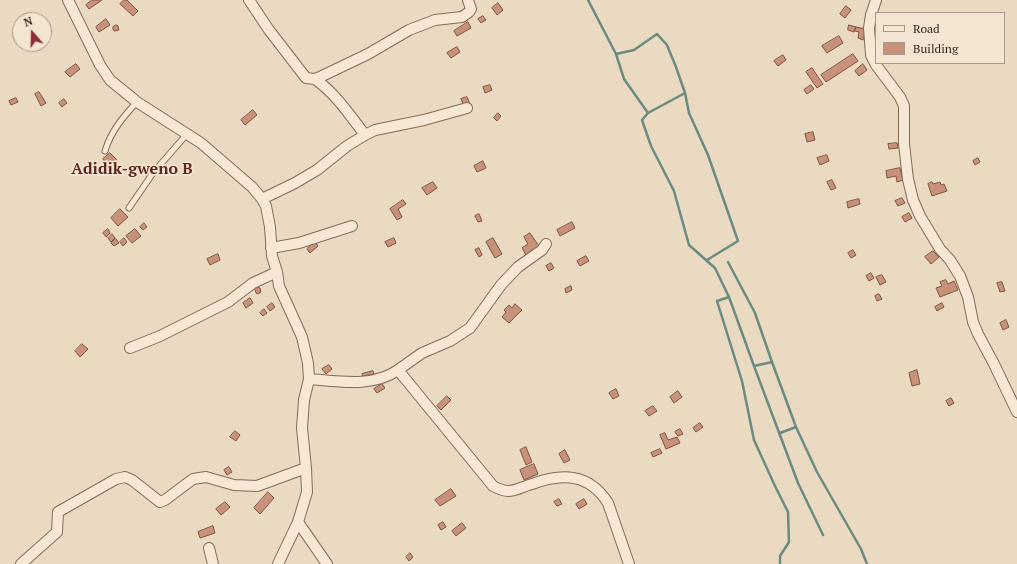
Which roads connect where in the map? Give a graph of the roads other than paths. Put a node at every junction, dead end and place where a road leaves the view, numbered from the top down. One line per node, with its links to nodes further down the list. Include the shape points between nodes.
1 (68, 0): 8 (street, via 100,65 110,80)
2 (249, 0): 7 (street, via 306,78)
3 (468, 0): 7 (street, via 471,9 462,17 434,20 409,30 348,65)
4 (876, 0): 5 (street, via 868,28 870,49)
5 (875, 62)
6 (876, 64): 22 (street, via 904,106 904,144 913,200 940,249 960,276 978,334)
7 (315, 79): 11 (street, via 329,89)
8 (136, 102): 10 (street); 12 (lane, via 120,121)
9 (468, 108): 11 (street, via 375,130)
10 (187, 134): 13 (street, via 252,187); 14 (lane, via 153,173)
11 (364, 135): 13 (street, via 317,170)
12 (105, 150)
13 (262, 199): 17 (street, via 267,210)
14 (129, 208)
15 (352, 226): 17 (street, via 299,243)
16 (546, 244): 20 (street, via 501,285 470,328 450,341 422,353)
17 (271, 248): 18 (street)
18 (277, 272): 19 (street, via 253,284 228,302); 21 (street, via 282,296 305,346)
19 (130, 348)
20 (398, 370): 21 (street, via 377,380 360,382); 30 (street, via 493,486 508,491 543,480 569,477 584,480 593,486 608,503)
21 (309, 379): 23 (street, via 302,428)
22 (1017, 412)
23 (306, 468): 24 (street, via 307,492); 26 (street, via 256,486 234,485 206,477 193,479 160,502 125,476 116,479 58,512 58,532)
24 (298, 522): 28 (street); 29 (street)
25 (208, 548): 27 (street)
26 (21, 564)
27 (212, 564)
28 (278, 564)
29 (327, 564)
30 (629, 564)

